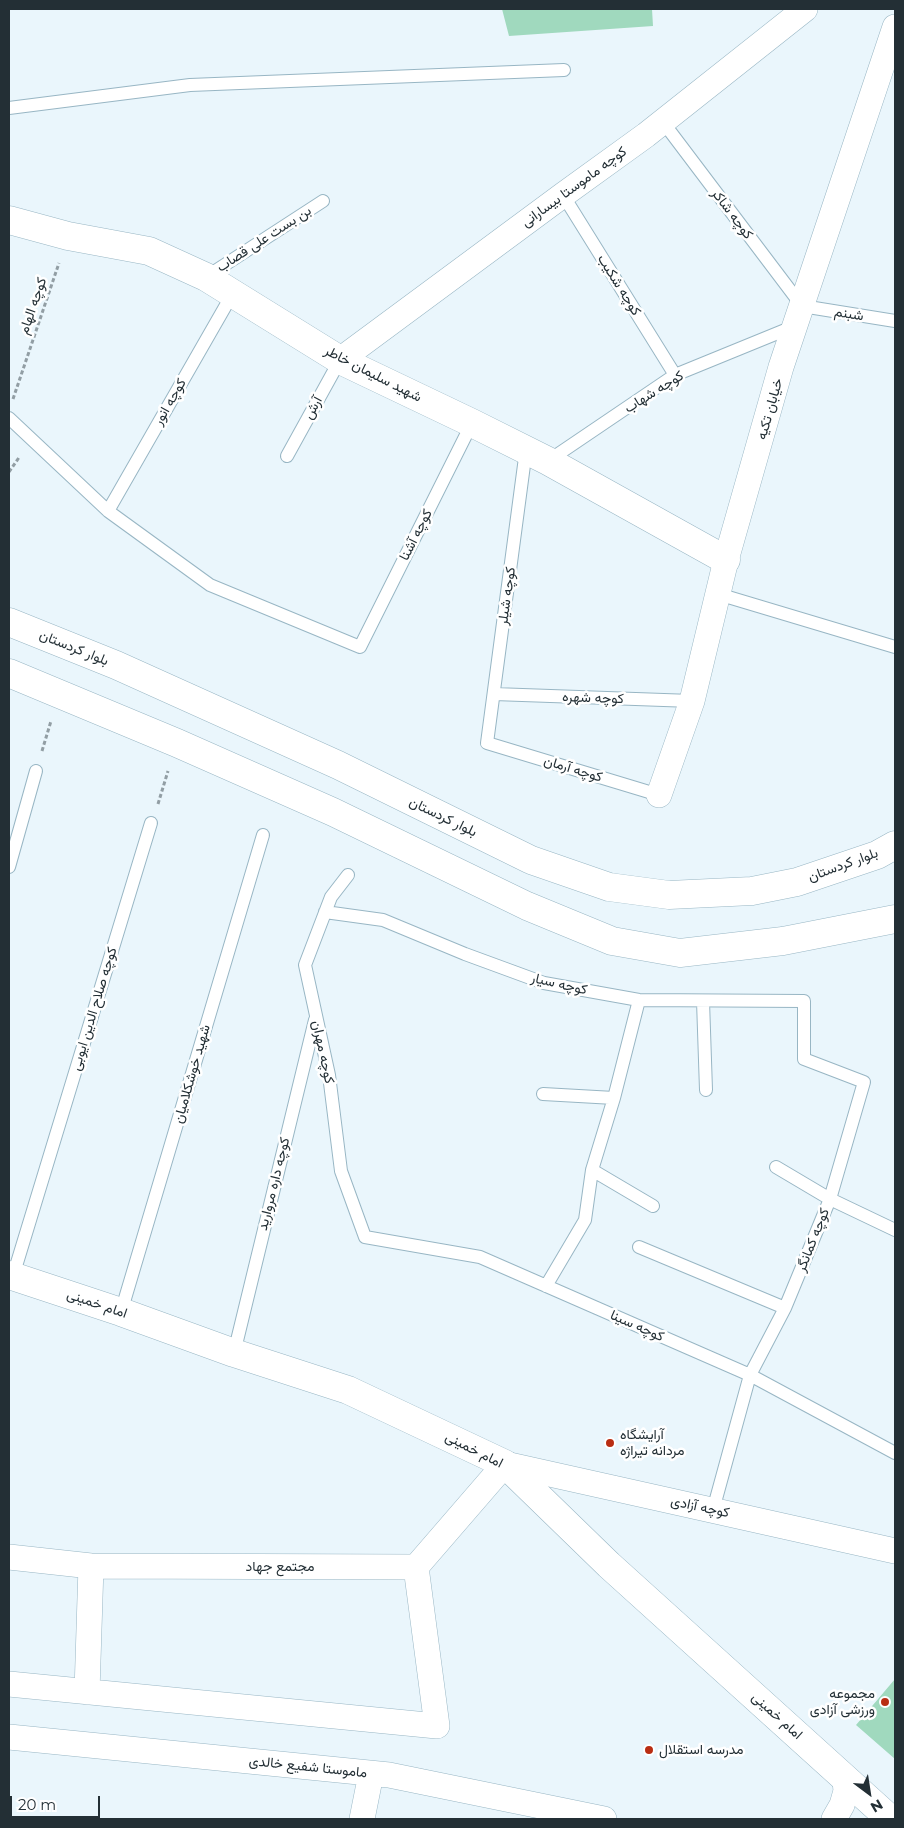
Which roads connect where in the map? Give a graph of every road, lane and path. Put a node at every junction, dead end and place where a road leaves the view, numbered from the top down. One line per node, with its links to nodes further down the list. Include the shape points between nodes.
1 (805, 9): 5 (street, کوچه ماموستا بیسارانی)
2 (895, 27): 12 (street, خیابان تکیه)
3 (564, 70): 4 (lane, via 190,85)
4 (9, 108)
5 (662, 122): 6 (street, کوچه ماموستا بیسارانی); 12 (lane, کوچه شاکر)
6 (562, 195): 14 (street, کوچه ماموستا بیسارانی); 15 (lane, کوچه شکیب)
7 (323, 201): 10 (lane, بن بست علی قصاب)
8 (9, 220): 9 (main road, شهید سلیمان خاطر)
9 (68, 236): 10 (main road, شهید سلیمان خاطر, via 149,251); 16 (path, کوچه الهام)
10 (206, 277): 11 (main road, شهید سلیمان خاطر)
11 (232, 293): 14 (main road, شهید سلیمان خاطر); 21 (lane, کوچه انور)
12 (798, 316): 13 (lane, شبنم); 15 (lane, کوچه شهاب); 22 (street, خیابان تکیه)
13 (895, 321)
14 (340, 360): 18 (main road, شهید سلیمان خاطر); 19 (lane, آرش)
15 (675, 376): 20 (lane, کوچه شهاب)
16 (12, 402)
17 (9, 418): 21 (lane)
18 (472, 422): 20 (main road, شهید سلیمان خاطر); 21 (lane, کوچه آشنا, via 360,647 210,585)
19 (287, 456)
20 (537, 456): 22 (main road, شهید سلیمان خاطر); 28 (lane, کوچه شیلر)
21 (108, 511)
22 (726, 560): 23 (street, خیابان تکیه)
23 (718, 594): 25 (lane); 29 (street, خیابان تکیه)
24 (9, 622): 36 (main road, بلوار کردستان, via 338,765 531,860 609,887 669,895 752,891 797,882 876,855)
25 (895, 647)
26 (9, 673): 27 (main road)
27 (59, 693): 30 (main road); 32 (path)
28 (494, 694): 29 (lane, کوچه شهره); 31 (lane, کوچه شیلر)
29 (692, 702): 33 (street, خیابان تکیه)
30 (177, 743): 34 (path); 40 (main road, via 333,812 527,906 612,941 680,953 783,942)
31 (487, 743): 33 (lane, کوچه آرمان)
32 (36, 771): 37 (lane)
33 (659, 795)
34 (151, 823): 55 (lane, کوچه صلاح الدین ایوبی)
35 (262, 836): 58 (lane, شهید خوشکلامیان)
36 (895, 845)
37 (9, 867)
38 (348, 875): 39 (lane, کوچه مهران, via 331,897)
39 (325, 912): 41 (lane, کوچه سیار, via 383,920 544,983); 44 (lane, کوچه مهران, via 304,965)
40 (895, 919)
41 (639, 1000): 42 (lane, کوچه سیار); 47 (lane)
42 (703, 1001): 43 (lane, کوچه سیار); 45 (lane)
43 (804, 1001): 50 (lane, کوچه کمانگر, via 804,1059 864,1082)
44 (316, 1016): 53 (lane, کوچه مهران, via 329,1075 341,1171); 59 (lane, کوچه داره مروارید)
45 (706, 1090)
46 (543, 1094): 47 (lane)
47 (614, 1098): 49 (lane)
48 (776, 1167): 50 (lane)
49 (592, 1170): 51 (lane); 56 (lane, via 585,1220)
50 (830, 1199): 52 (lane); 57 (lane, کوچه کمانگر)
51 (653, 1206)
52 (895, 1230)
53 (365, 1237): 56 (lane, کوچه سینا, via 480,1257)
54 (639, 1247): 57 (lane)
55 (10, 1279): 58 (main road, امام خمینی)
56 (546, 1286): 60 (lane, کوچه سینا)
57 (785, 1308): 60 (lane, کوچه کمانگر)
58 (121, 1312): 59 (main road, امام خمینی)
59 (234, 1352): 62 (main road, امام خمینی, via 348,1390)
60 (750, 1375): 61 (lane, کوچه سینا); 63 (lane, کوچه کمانگر)
61 (895, 1453)
62 (504, 1464): 63 (street, کوچه آزادی); 67 (street); 72 (main road, امام خمینی, via 609,1565)
63 (712, 1510): 64 (street, کوچه آزادی)
64 (895, 1551)
65 (9, 1557): 66 (street, مجتمع جهاد)
66 (91, 1566): 67 (street, مجتمع جهاد); 69 (street)
67 (416, 1566): 69 (street, via 437,1726)
68 (9, 1684): 69 (street)
69 (87, 1692)
70 (9, 1737): 71 (street, ماموستا شفیع خالدی)
71 (371, 1774): 73 (street, ماموستا شفیع خالدی, via 389,1775); 74 (street)
72 (845, 1780): 76 (street, via 842,1805); 77 (main road, امام خمینی)
73 (505, 1809): 75 (street, ماموستا شفیع خالدی)
74 (362, 1819)
75 (604, 1819)
76 (834, 1819)
77 (890, 1819)

